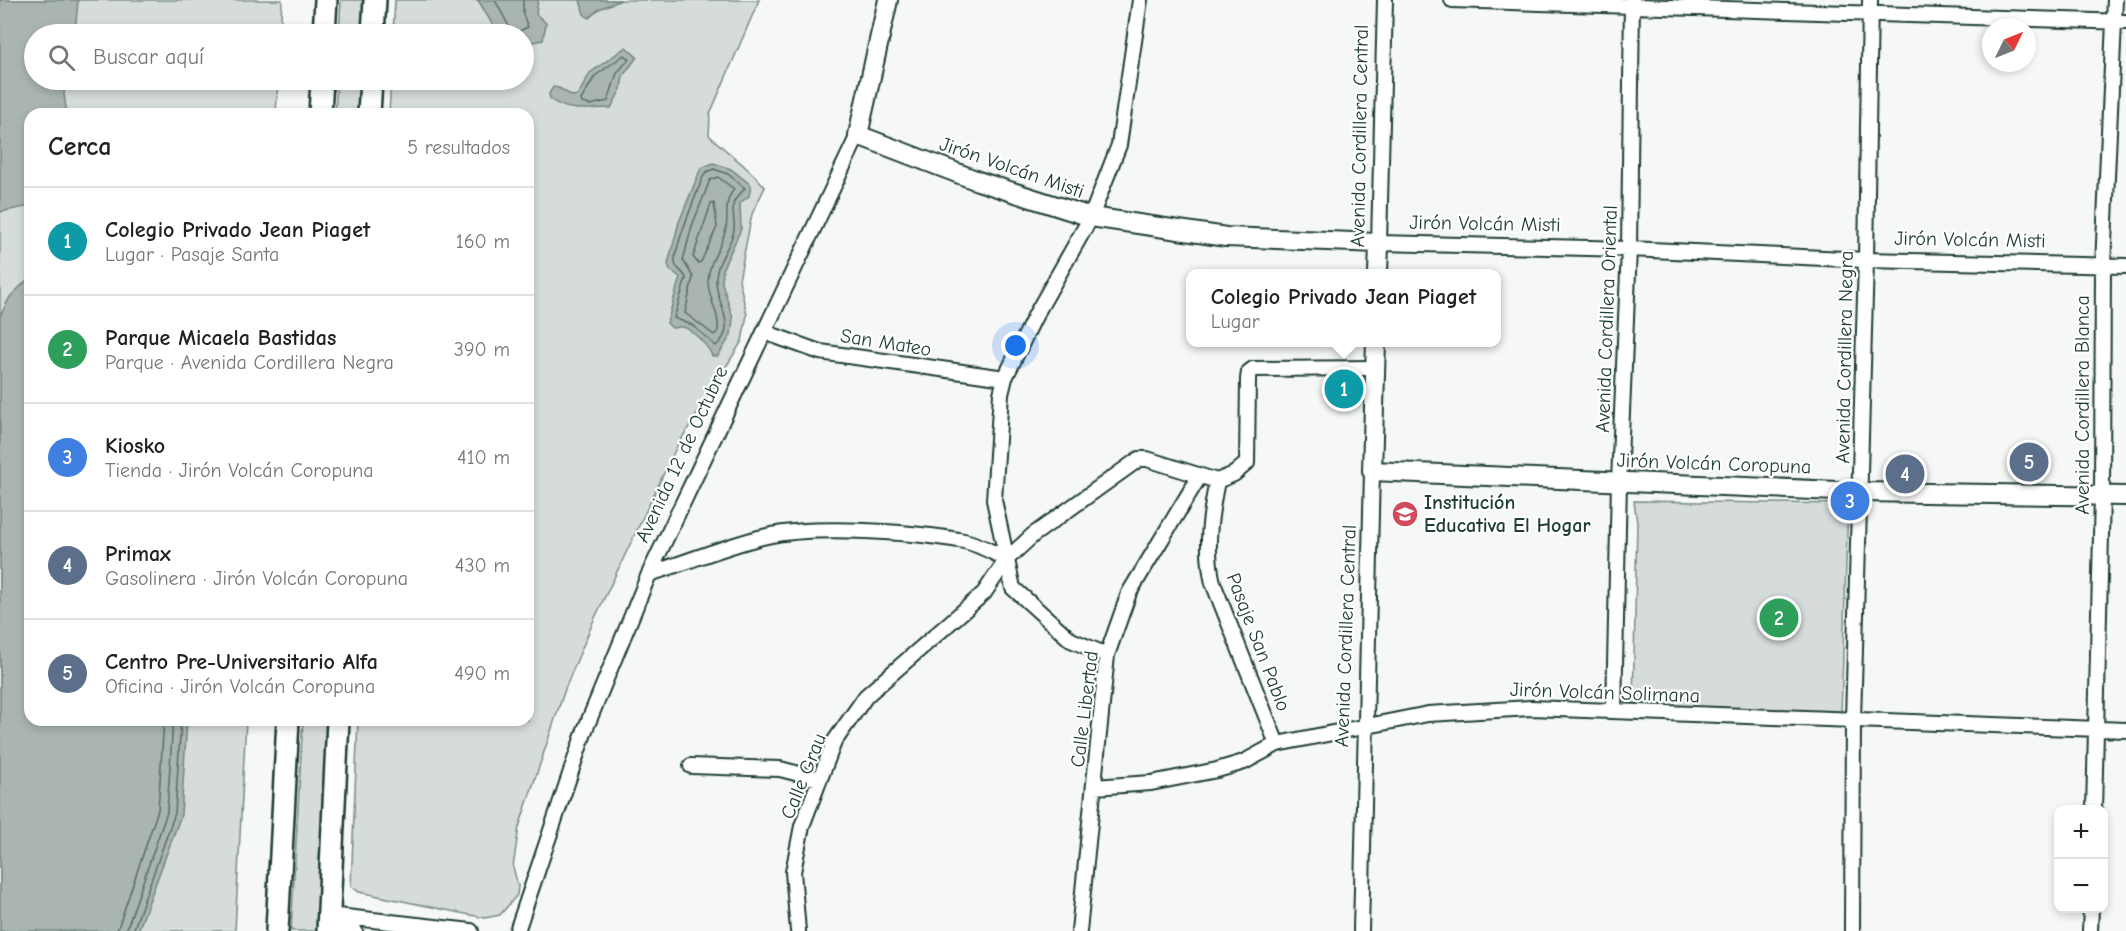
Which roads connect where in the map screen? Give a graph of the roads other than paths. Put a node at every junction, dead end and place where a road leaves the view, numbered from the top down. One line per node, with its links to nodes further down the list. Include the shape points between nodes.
1 (326, 0): 11 (main road)
2 (375, 0): 12 (main road)
3 (888, 0): 17 (street, Avenida 12 de Octubre)
4 (1140, 0): 18 (street, via 1119,146)
5 (1385, 0): 19 (street, Avenida Cordillera Central)
6 (1452, 0): 8 (street)
7 (2115, 0): 10 (street, Avenida Cordillera Blanca)
8 (1632, 3): 9 (street); 20 (street, Avenida Cordillera Oriental)
9 (1869, 7): 10 (street); 21 (street, Avenida Cordillera Negra)
10 (2120, 22): 22 (street, Avenida Cordillera Blanca)
11 (325, 24)
12 (374, 24)
13 (321, 90): 15 (main road)
14 (370, 90): 16 (main road)
15 (320, 108)
16 (369, 108)
17 (858, 135): 18 (street, Jirón Volcán Misti, via 978,181); 25 (street, Avenida 12 de Octubre)
18 (1091, 218): 19 (street, Jirón Volcán Misti, via 1226,237); 28 (street)
19 (1379, 243): 20 (street, Jirón Volcán Misti); 24 (street, Avenida Cordillera Central)
20 (1629, 249): 21 (street, Jirón Volcán Misti); 32 (street, Avenida Cordillera Oriental)
21 (1866, 260): 22 (street, Jirón Volcán Misti); 33 (street, Avenida Cordillera Negra)
22 (2103, 265): 23 (street, Jirón Volcán Misti); 34 (street, Avenida Cordillera Blanca)
23 (2126, 266)
24 (1378, 269)
25 (764, 332): 28 (street, San Mateo, via 820,352); 37 (street, Avenida 12 de Octubre)
26 (1376, 347): 27 (street, Avenida Cordillera Central)
27 (1375, 368): 29 (street, Avenida Cordillera Central); 31 (street, via 1253,369 1248,379 1247,463)
28 (1005, 378): 36 (street, via 994,500)
29 (1372, 471): 32 (street, Jirón Volcán Coropuna); 43 (street, Avenida Cordillera Central)
30 (1199, 477): 31 (street); 36 (street, Calle Grau, via 1139,459 1033,535); 38 (street, Calle Libertad, via 1129,593)
31 (1217, 481): 46 (street, Pasaje San Pablo, via 1208,561 1213,583)
32 (1618, 482): 33 (street, Jirón Volcán Coropuna); 39 (street, Avenida Cordillera Oriental)
33 (1861, 492): 34 (street, Jirón Volcán Coropuna); 40 (street, Avenida Cordillera Negra)
34 (2102, 496): 35 (street, Jirón Volcán Coropuna); 44 (street, Avenida Cordillera Blanca)
35 (2126, 496)
36 (1007, 559): 37 (street, via 966,542 946,539 836,531 791,532); 38 (street, via 1013,588 1071,640); 48 (street, Calle Grau, via 984,593 866,696 834,742)
37 (649, 574): 56 (street, Avenida 12 de Octubre, via 585,730)
38 (1107, 655): 49 (street, Calle Libertad)
39 (1614, 711): 40 (street, Jirón Volcán Solimana); 43 (street, Jirón Volcán Solimana, via 1483,709)
40 (1853, 720): 44 (street, Jirón Volcán Solimana); 60 (street, Avenida Cordillera Negra)
41 (288, 726): 53 (main road)
42 (338, 726): 52 (main road)
43 (1364, 726): 46 (street, Jirón Volcán Solimana); 59 (street, Avenida Cordillera Central)
44 (2096, 729): 45 (street, Jirón Volcán Solimana); 50 (street, Avenida Cordillera Blanca)
45 (2126, 730)
46 (1277, 744): 49 (street, Jirón Volcán Solimana, via 1244,762 1217,770 1151,783)
47 (691, 766): 48 (street, via 780,769)
48 (819, 778): 57 (street, Calle Grau, via 802,826 793,872)
49 (1094, 787): 58 (street, Calle Libertad)
50 (2094, 805)
51 (2091, 913): 61 (street)
52 (328, 924): 54 (street); 55 (street)
53 (277, 931)
54 (355, 931)
55 (471, 931)
56 (517, 931)
57 (798, 931)
58 (1079, 931)
59 (1360, 931)
60 (1852, 931)
61 (2090, 931)

